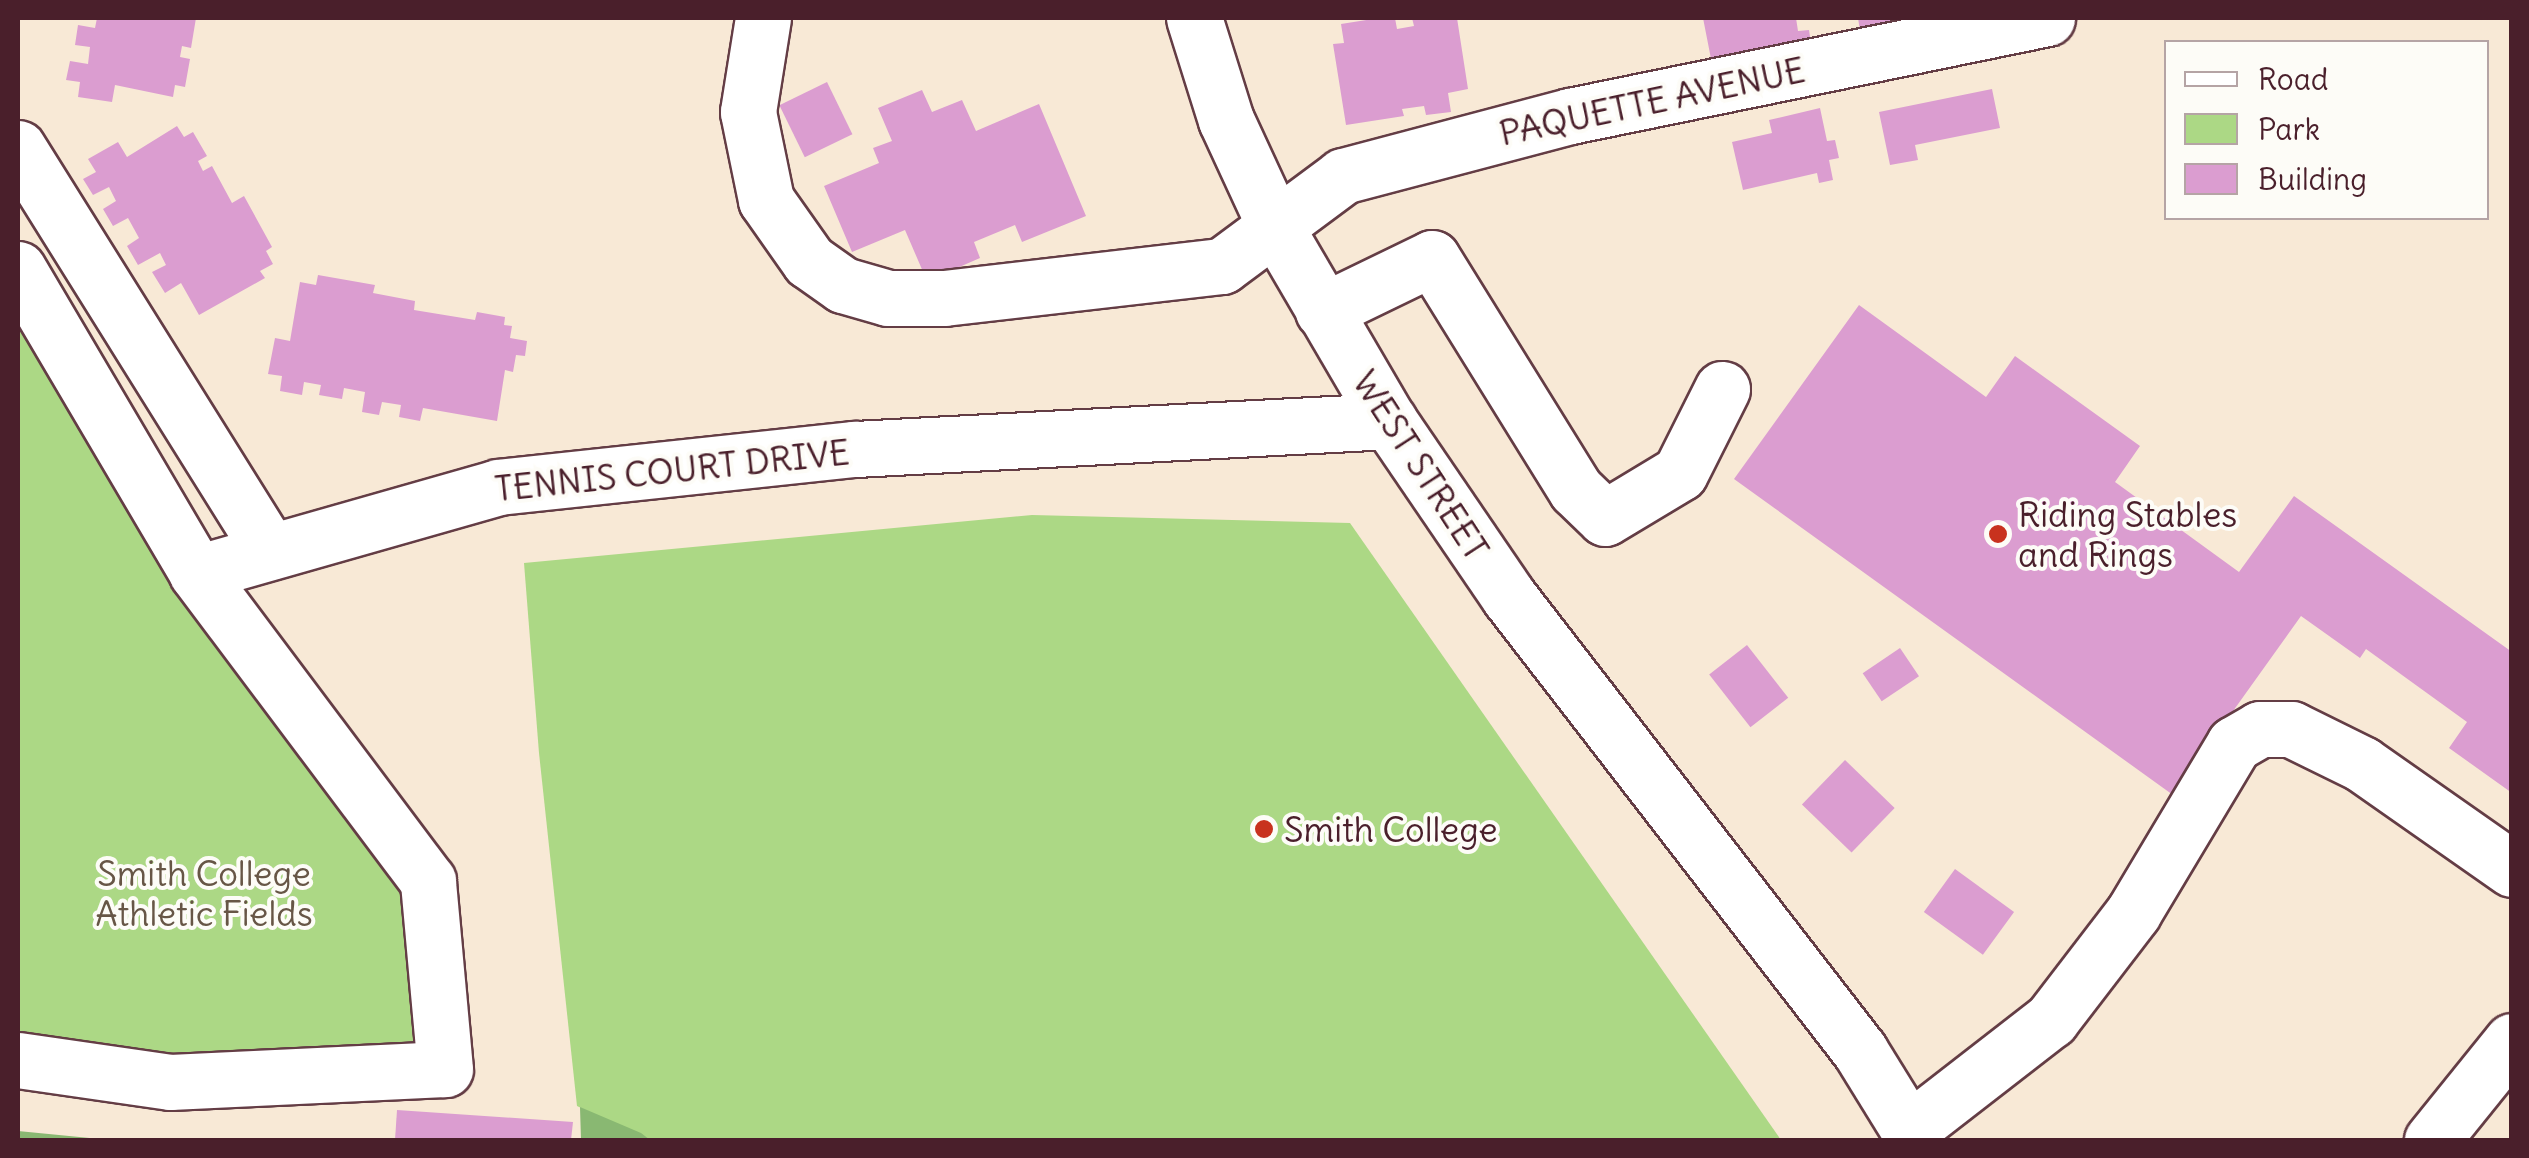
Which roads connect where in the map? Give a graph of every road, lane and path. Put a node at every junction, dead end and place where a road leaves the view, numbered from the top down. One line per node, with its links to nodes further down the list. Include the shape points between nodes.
1 (763, 18): 5 (main road, PAQUETTE AVENUE, via 748,112 766,200 809,262 862,292 944,298 1222,266)
2 (1194, 18): 5 (main road, WEST STREET, via 1226,120)
3 (2047, 18): 5 (main road, PAQUETTE AVENUE, via 1570,116 1343,176)
4 (18, 148): 10 (main road)
5 (1276, 228): 7 (main road, WEST STREET)
6 (18, 270): 11 (main road)
7 (1323, 311): 8 (main road, via 1432,258 1576,490 1606,518 1680,473); 9 (main road, WEST STREET)
8 (1722, 389)
9 (1389, 422): 10 (main road, TENNIS COURT DRIVE, via 855,449 498,487); 15 (main road, WEST STREET, via 1509,597 1860,1050)
10 (270, 552): 11 (main road, TENNIS COURT DRIVE)
11 (197, 572): 14 (main road, via 428,881 445,1069 170,1082)
12 (2512, 869): 15 (main road, via 2362,764 2292,730 2260,728 2234,744 2133,913 2052,1020)
13 (2512, 1041): 16 (main road)
14 (18, 1060)
15 (1912, 1135)
16 (2432, 1140)

